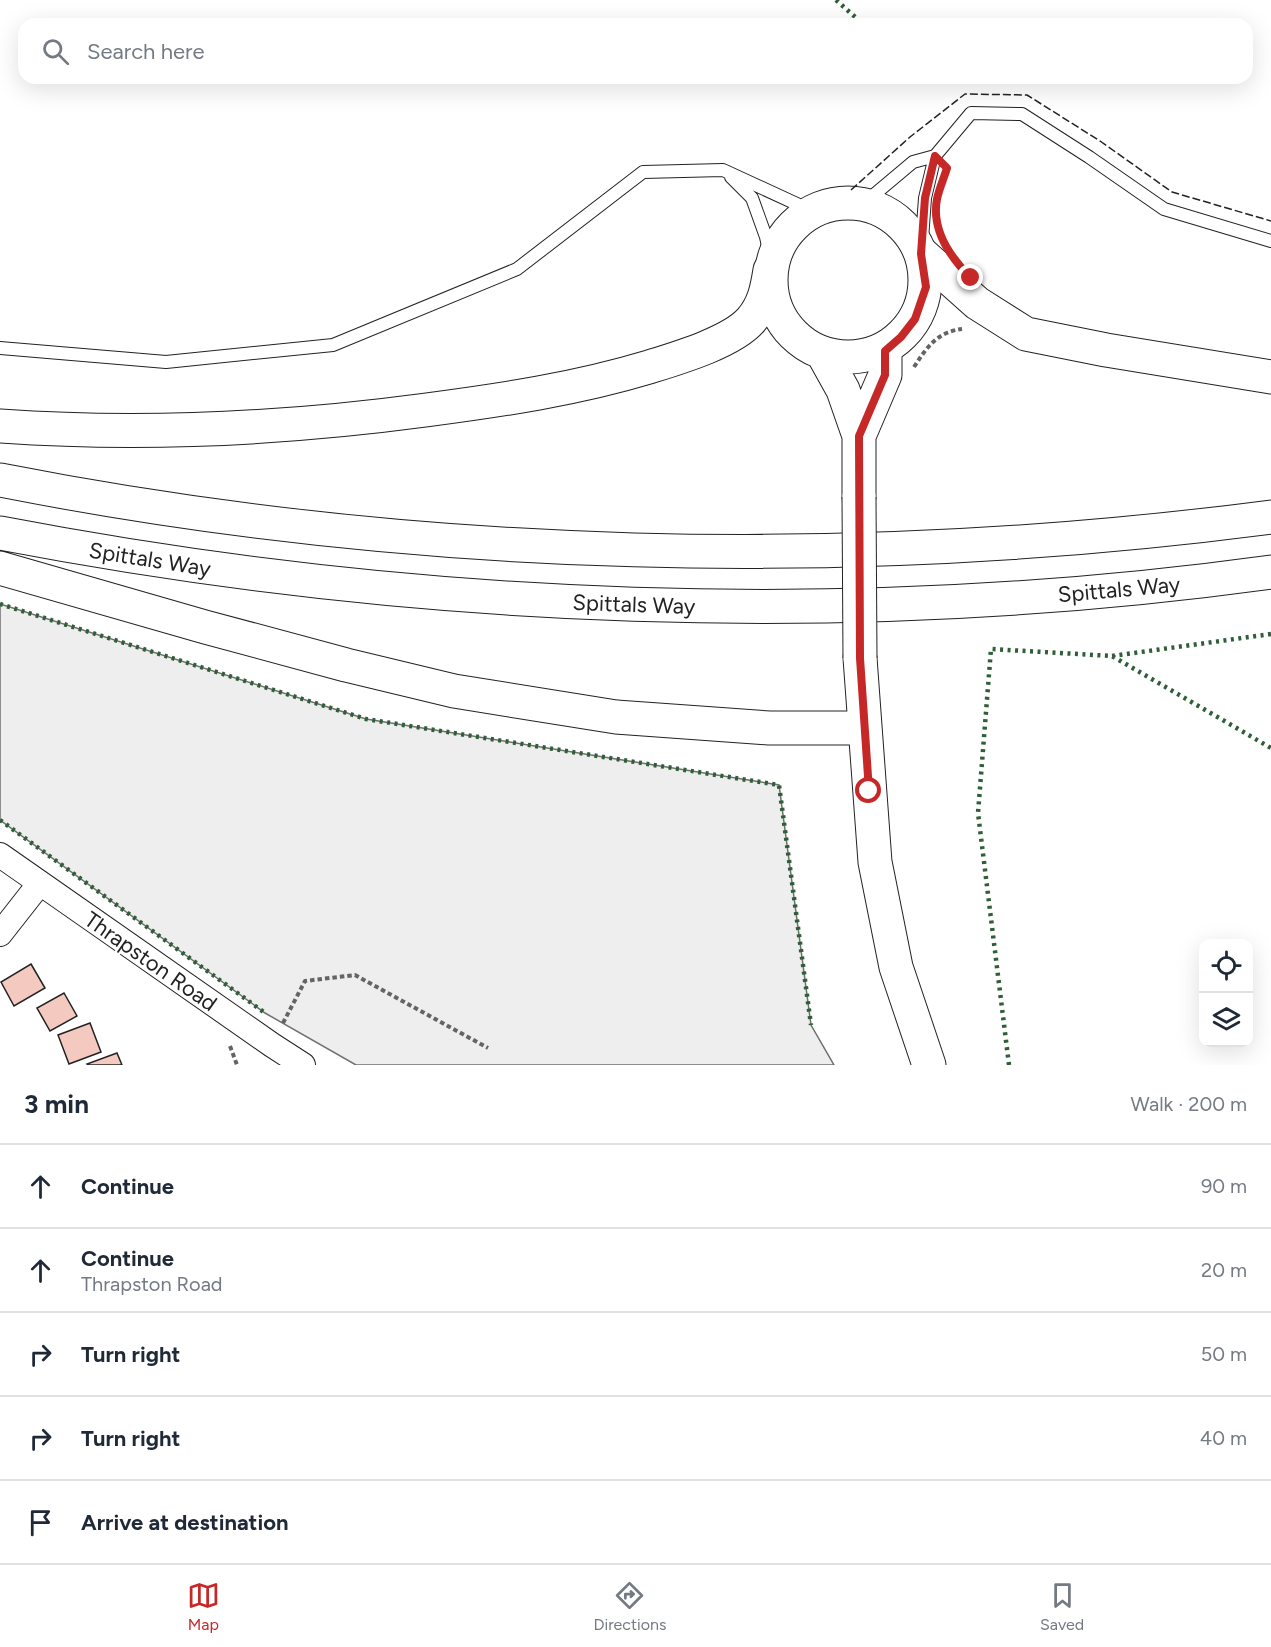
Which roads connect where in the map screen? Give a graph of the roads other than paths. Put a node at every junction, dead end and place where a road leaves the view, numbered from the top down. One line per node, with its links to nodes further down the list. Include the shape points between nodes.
1 (935, 156): 3 (lane, via 913,162); 5 (lane, via 971,113 1022,114 1164,209); 6 (lane, via 925,198)
2 (723, 170): 4 (lane); 7 (lane, via 752,198 766,237); 8 (lane, via 643,172 517,269 333,345 166,362)
3 (863, 204): 4 (main road, via 850,202); 6 (main road, via 880,209 904,226)
4 (812, 211): 7 (main road, via 783,237)
5 (1271, 241)
6 (921, 254): 9 (main road, via 926,287 915,319); 11 (main road, via 977,303 1026,334)
7 (771, 267): 10 (main road, via 771,292 785,327 799,341); 12 (main road, via 764,300 751,321 721,341 659,364 555,391 293,426 96,431)
8 (0, 348)
9 (885, 351): 10 (main road, via 860,357); 13 (main road, via 885,375)
10 (823, 354): 13 (main road, via 843,390)
11 (1271, 377)
12 (0, 426)
13 (859, 436): 19 (main road, bridge)
14 (0, 480): 15 (main road, via 284,524 507,544 625,549 742,552 966,546 1095,537)
15 (1271, 517)
16 (0, 533): 18 (main road, Spittals Way, via 183,564 334,584 589,603 834,606 974,600)
17 (0, 568): 19 (main road, via 291,651 464,693 615,717 769,728)
18 (1271, 572)
19 (864, 728): 24 (main road, via 875,862 896,967)
20 (0, 855): 21 (street, Thrapston Road)
21 (40, 883): 22 (street); 23 (street, Thrapston Road)
22 (0, 934)
23 (303, 1065)
24 (929, 1065)

